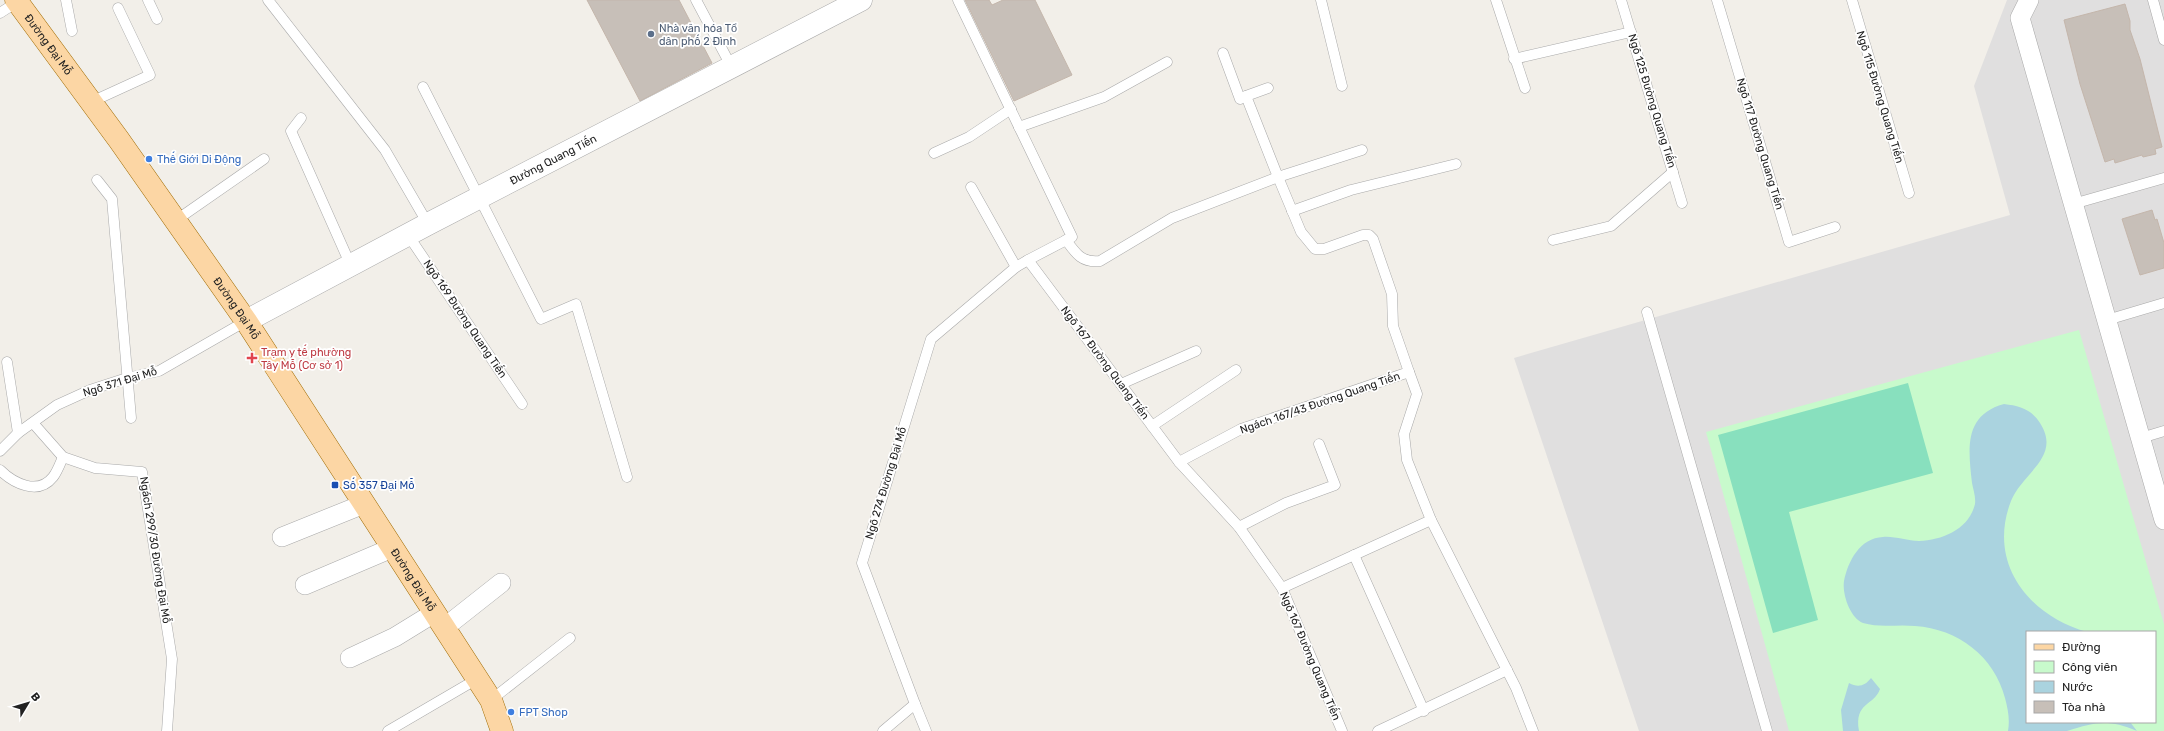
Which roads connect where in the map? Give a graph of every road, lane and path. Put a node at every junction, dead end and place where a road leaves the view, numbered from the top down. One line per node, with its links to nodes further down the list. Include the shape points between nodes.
1 (66, 0): 18 (lane)
2 (148, 0): 17 (lane)
3 (268, 0): 49 (lane, via 385,150)
4 (696, 0): 24 (lane)
5 (861, 0): 15 (street, Đường Quang Tiến)
6 (958, 0): 31 (lane)
7 (1320, 0): 25 (lane)
8 (1496, 0): 22 (lane)
9 (1621, 0): 19 (lane, Ngõ 125 Đường Quang Tiến)
10 (1717, 0): 50 (lane, Ngõ 117 Đường Quang Tiến, via 1789,242)
11 (1852, 0): 43 (lane, Ngõ 115 Đường Quang Tiến)
12 (2029, 0): 46 (street, via 2020,18)
13 (2153, 0): 20 (lane)
14 (11, 5): 30 (main road, Đường Đại Mỗ)
15 (837, 5): 24 (street, Đường Quang Tiến)
16 (118, 8): 30 (lane, via 150,74)
17 (157, 19)
18 (72, 31)
19 (1631, 32): 22 (lane); 38 (lane, Ngõ 125 Đường Quang Tiến)
20 (2164, 40)
21 (1222, 53): 29 (lane, via 1240,99)
22 (1514, 59): 28 (lane)
23 (1167, 62): 33 (lane, via 1104,97)
24 (731, 66): 44 (street, Đường Quang Tiến, via 673,92)
25 (1342, 86)
26 (424, 87): 44 (lane)
27 (1268, 88): 29 (lane)
28 (1525, 88)
29 (1246, 96): 39 (lane)
30 (91, 102): 48 (main road, Đường Đại Mỗ)
31 (1011, 109): 33 (lane); 35 (lane, via 969,137)
32 (301, 118): 55 (lane, via 291,131)
33 (1019, 127): 52 (lane, via 1072,237)
34 (1362, 150): 39 (lane)
35 (934, 153)
36 (264, 159): 48 (lane)
37 (1456, 164): 47 (lane, via 1351,190)
38 (1673, 172): 45 (lane, Ngõ 125 Đường Quang Tiến); 53 (lane, via 1611,226)
39 (1278, 177): 47 (lane); 52 (lane, via 1172,218 1100,260 1090,262 1082,258)
40 (2164, 178): 46 (lane)
41 (98, 180): 65 (lane, via 112,199)
42 (971, 187): 56 (lane)
43 (1909, 193)
44 (480, 197): 49 (street, Đường Quang Tiến); 79 (lane, via 541,319 576,304)
45 (1682, 203)
46 (2073, 204): 59 (street)
47 (1292, 211): 64 (lane, via 1301,232 1315,249 1324,249 1363,234 1369,235 1373,240 1392,294 1394,326)
48 (176, 221): 60 (main road, Đường Đại Mỗ)
49 (428, 224): 51 (street, Đường Quang Tiến)
50 (1835, 227)
51 (408, 235): 55 (street, Đường Quang Tiến); 67 (lane, Ngõ 169 Đường Quang Tiến)
52 (1066, 240): 54 (lane)
53 (1553, 240)
54 (1028, 260): 56 (lane, Ngõ 274 Đường Đại Mỗ); 66 (lane, Ngõ 167 Đường Quang Tiến)
55 (351, 266): 60 (street, Đường Quang Tiến)
56 (1016, 267): 96 (lane, Ngõ 274 Đường Đại Mỗ, via 931,339 862,563)
57 (2164, 303): 59 (lane)
58 (1647, 312): 106 (lane)
59 (2107, 320): 73 (street)
60 (246, 321): 65 (lane, Ngõ 371 Đại Mỗ, via 159,371); 80 (main road, Đường Đại Mỗ)
61 (1196, 351): 66 (lane)
62 (8, 362): 72 (lane)
63 (1236, 370): 70 (lane)
64 (1409, 372): 77 (lane, Ngách 167/43 Đường Quang Tiến, via 1241,429); 81 (lane, Ngách 167/43 Đường Quang Tiến, via 1417,394 1404,434 1407,460)
65 (127, 378): 68 (lane); 69 (lane, Ngõ 371 Đại Mỗ, via 90,390 57,405)
66 (1121, 384): 70 (lane, Ngõ 167 Đường Quang Tiến)
67 (522, 404)
68 (131, 418)
69 (33, 423): 72 (lane, Ngõ 371 Đại Mỗ); 76 (lane)
70 (1152, 426): 77 (lane, Ngõ 167 Đường Quang Tiến)
71 (2164, 431): 73 (lane)
72 (18, 433): 75 (lane, Ngõ 371 Đại Mỗ)
73 (2141, 438): 82 (street)
74 (1320, 444): 83 (lane, via 1335,484 1286,503)
75 (0, 451)
76 (63, 458): 78 (lane, via 52,478 42,486 25,486 10,480); 98 (lane, Ngách 299/30 Đường Đại Mỗ, via 95,468 142,472 172,659)
77 (1179, 462): 83 (lane, Ngõ 167 Đường Quang Tiến)
78 (0, 470)
79 (627, 477)
80 (364, 504): 84 (street); 85 (main road, Đường Đại Mỗ)
81 (1431, 520): 86 (lane); 93 (lane, Ngách 167/43 Đường Quang Tiến)
82 (2164, 520)
83 (1240, 527): 89 (lane, Ngõ 167 Đường Quang Tiến)
84 (282, 538)
85 (392, 548): 88 (street); 90 (main road, Đường Đại Mỗ)
86 (1354, 555): 89 (lane); 97 (lane)
87 (501, 583): 90 (street)
88 (305, 585)
89 (1282, 588): 103 (lane, Ngõ 167 Đường Quang Tiến)
90 (439, 620): 92 (street); 94 (main road, Đường Đại Mỗ)
91 (570, 638): 95 (lane)
92 (350, 658)
93 (1507, 670): 97 (lane); 105 (lane, Ngách 167/43 Đường Quang Tiến)
94 (477, 679): 95 (main road, Đường Đại Mỗ); 99 (lane)
95 (491, 700): 100 (main road, Đường Đại Mỗ)
96 (916, 704): 101 (lane); 102 (lane, Ngõ 274 Đường Đại Mỗ)
97 (1424, 711): 104 (lane)
98 (167, 731)
99 (388, 731)
100 (502, 731)
101 (883, 731)
102 (926, 731)
103 (1342, 731)
104 (1378, 731)
105 (1532, 731)
106 (1767, 731)

